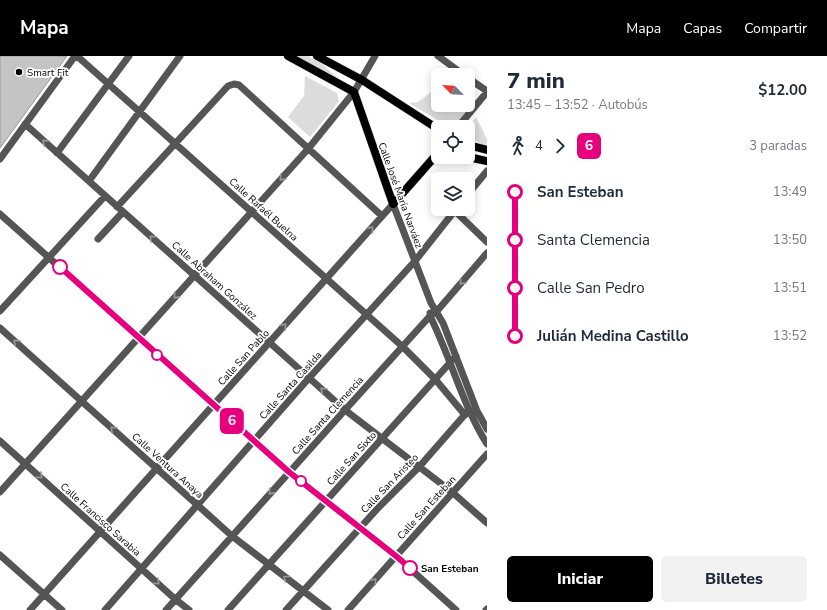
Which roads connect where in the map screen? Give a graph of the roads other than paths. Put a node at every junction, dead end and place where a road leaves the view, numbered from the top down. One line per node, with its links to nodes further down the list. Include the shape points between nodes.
1 (76, 56): 11 (street, Calle Rafaél Buelna); 16 (street)
2 (129, 56): 11 (street)
3 (180, 56): 14 (street)
4 (288, 56): 12 (main road)
5 (317, 56): 9 (main road)
6 (375, 56): 9 (street)
7 (438, 56): 8 (street)
8 (454, 68)
9 (362, 80): 12 (street); 17 (main road)
10 (475, 83): 13 (street)
11 (109, 84): 14 (street, Calle Rafaél Buelna); 22 (street)
12 (354, 92): 20 (street); 31 (main road, Calle José María Narváez)
13 (487, 92): 15 (street)
14 (140, 112): 18 (street, Calle Rafaél Buelna); 28 (street)
15 (464, 120)
16 (25, 124): 22 (street, Calle Abraham González, one-way to 16); 24 (street)
17 (431, 124)
18 (175, 143): 20 (street, via 228,86 234,84 239,85); 32 (street); 33 (street, Calle Rafaél Buelna)
19 (475, 147): 21 (main road)
20 (308, 149): 33 (street, one-way to 33); 35 (street)
21 (487, 150)
22 (56, 153): 28 (street, Calle Abraham González)
23 (475, 158): 26 (main road)
24 (0, 159)
25 (431, 161): 31 (main road, Calle San Pablo)
26 (487, 161)
27 (487, 171): 29 (street)
28 (89, 181): 30 (street, Calle Abraham González)
29 (475, 186)
30 (105, 196): 32 (street, Calle Abraham González); 41 (street)
31 (393, 204): 35 (street, Calle San Pablo); 42 (street, Calle José María Narváez)
32 (120, 209): 38 (street); 43 (street, Calle Abraham González, one-way to 32)
33 (252, 212): 43 (street); 44 (street, Calle Rafaél Buelna)
34 (0, 214): 41 (street)
35 (382, 216): 44 (street, Calle San Pablo, one-way to 35)
36 (450, 216): 42 (street, Calle Santa Casilda)
37 (461, 216): 39 (street)
38 (98, 239)
39 (487, 242)
40 (487, 253): 47 (street, Calle Santa Clemencia, one-way to 47)
41 (50, 258): 46 (street); 51 (street)
42 (415, 261): 45 (street, Calle José María Narváez); 48 (street, Calle Santa Casilda)
43 (195, 276): 51 (street, one-way to 51); 52 (street, Calle Abraham González)
44 (327, 278): 48 (street, Calle Rafaél Buelna); 52 (street, Calle San Pablo, one-way to 44)
45 (431, 303): 47 (street, Calle José María Narváez); 49 (street, Calle José María Narváez)
46 (0, 311)
47 (436, 311): 49 (street, Calle Santa Clemencia); 54 (street, Calle José María Narváez)
48 (367, 315): 53 (street, Calle Rafaél Buelna); 56 (street, Calle Santa Casilda)
49 (430, 316): 53 (street, Calle Santa Clemencia); 55 (street, Calle José María Narváez)
50 (0, 328): 58 (street, Calle Ventura Anaya, one-way to 50)
51 (139, 338): 58 (street); 59 (street)
52 (270, 342): 56 (street, Calle Abraham González); 59 (street, Calle San Pablo)
53 (403, 347): 57 (street, Calle Rafaél Buelna); 60 (street, Calle Santa Clemencia)
54 (456, 356): 55 (street, Calle San Sixto); 61 (street, Calle José María Narváez)
55 (450, 362): 57 (street, Calle San Sixto); 62 (street, Calle José María Narváez)
56 (309, 378): 60 (street, Calle Abraham González, one-way to 56); 69 (street, Calle Santa Casilda)
57 (435, 379): 62 (street, Calle Rafaél Buelna); 67 (street, Calle San Sixto)
58 (82, 401): 72 (street); 74 (street, Calle Ventura Anaya, one-way to 58)
59 (214, 406): 69 (street); 74 (street, Calle San Pablo)
60 (345, 410): 67 (street, Calle Abraham González); 75 (street, Calle Santa Clemencia)
61 (476, 411): 62 (street); 64 (street, Calle José María Narváez)
62 (467, 413): 65 (street, Calle José María Narváez); 73 (street, Calle San Aristeo)
63 (487, 414): 64 (street)
64 (481, 420): 65 (street); 66 (street, Calle José María Narváez)
65 (476, 426): 70 (street, Calle José María Narváez)
66 (487, 429)
67 (382, 439): 73 (street, Calle Abraham González); 78 (street, Calle San Sixto)
68 (0, 441): 72 (street, Calle Francisco Sarabia)
69 (254, 441): 75 (street); 79 (street, Calle Santa Casilda)
70 (487, 444)
71 (487, 454): 77 (street, Calle San Esteban)
72 (26, 464): 76 (street); 82 (street, Calle Francisco Sarabia, one-way to 82)
73 (418, 467): 77 (street, Calle Abraham González); 81 (street, Calle San Aristeo)
74 (157, 468): 79 (street, Calle Ventura Anaya); 82 (street, Calle San Pablo)
75 (289, 472): 78 (street); 83 (street, Calle Santa Clemencia, one-way to 83)
76 (0, 492)
77 (452, 492): 80 (street, Calle Abraham González); 85 (street, Calle San Esteban)
78 (326, 501): 81 (street); 86 (street, Calle San Sixto)
79 (198, 505): 83 (street, Calle Ventura Anaya); 87 (street, Calle Santa Casilda)
80 (487, 523)
81 (360, 528): 85 (street); 88 (street, Calle San Aristeo)
82 (100, 531): 87 (street, Calle Francisco Sarabia); 89 (street, Calle San Pablo)
83 (232, 536): 86 (street, Calle Ventura Anaya); 90 (street, Calle Santa Clemencia)
84 (0, 555): 89 (street)
85 (396, 556): 99 (street, Calle San Esteban, one-way to 85); 100 (street)
86 (269, 564): 88 (street, Calle Ventura Anaya, one-way to 86); 96 (street, Calle San Sixto)
87 (142, 569): 90 (street, Calle Francisco Sarabia, one-way to 90); 93 (street, Calle Santa Casilda)
88 (303, 591): 97 (street, Calle San Aristeo); 98 (street, Calle Ventura Anaya)
89 (44, 594): 91 (street, Calle San Pablo); 92 (street)
90 (175, 599): 94 (street, Calle Santa Clemencia); 95 (street, Calle Francisco Sarabia)
91 (30, 610)
92 (62, 610)
93 (105, 610)
94 (166, 610)
95 (189, 610)
96 (228, 610)
97 (286, 610)
98 (328, 610)
99 (348, 610)
100 (456, 610)

